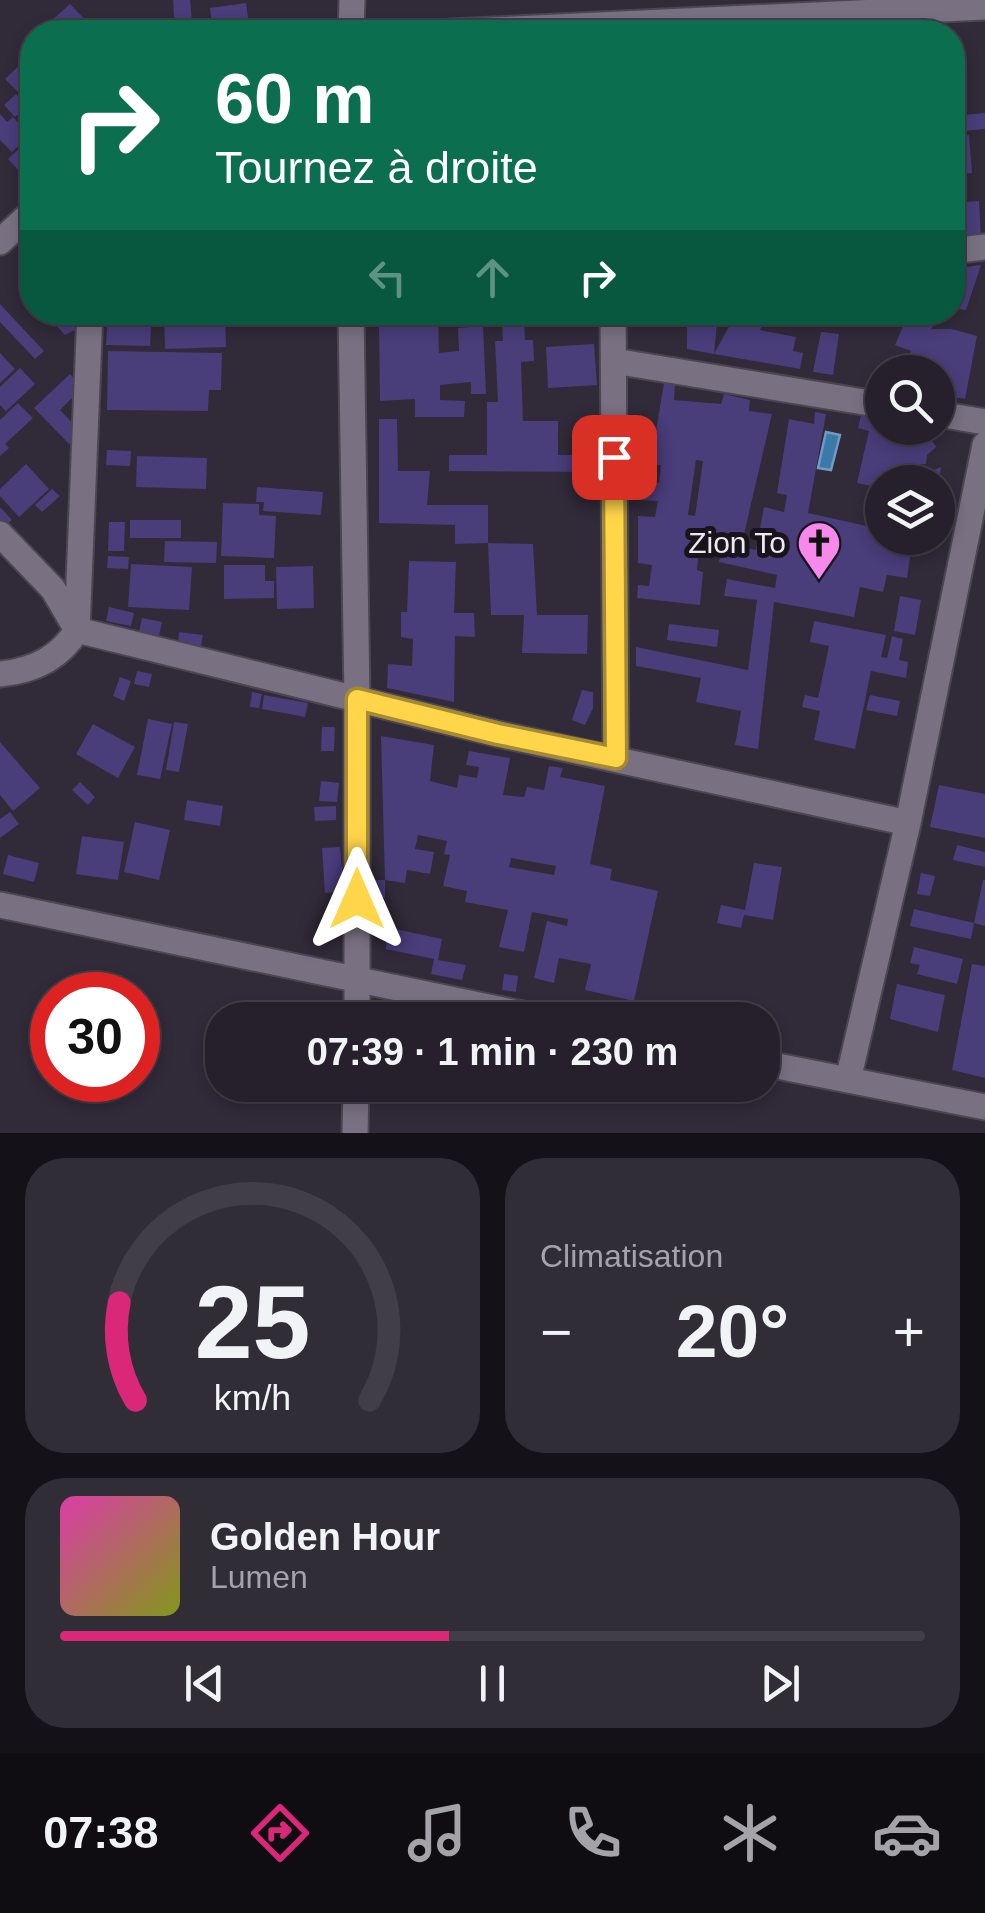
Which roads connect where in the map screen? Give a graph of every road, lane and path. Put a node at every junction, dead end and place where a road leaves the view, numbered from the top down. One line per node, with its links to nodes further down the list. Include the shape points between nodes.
1 (985, 7): 2 (street)
2 (856, 8): 3 (street)
3 (653, 20)
4 (20, 223): 5 (street)
5 (0, 242)
6 (89, 325): 15 (street)
7 (351, 325): 17 (street)
8 (613, 325): 9 (street)
9 (614, 361): 10 (street); 18 (street)
10 (865, 402)
11 (955, 417): 12 (street)
12 (985, 422)
13 (985, 445): 19 (street)
14 (0, 534): 15 (street, via 53,590)
15 (77, 630): 16 (street, via 45,663); 17 (street)
16 (0, 674)
17 (357, 699): 18 (street); 21 (street)
18 (616, 758): 19 (street)
19 (908, 823): 25 (street)
20 (0, 905): 21 (street)
21 (357, 979): 22 (street); 23 (street)
22 (356, 1002)
23 (465, 1002)
24 (780, 1066): 25 (street)
25 (848, 1080): 27 (street)
26 (356, 1102): 28 (street)
27 (985, 1107)
28 (355, 1133)

